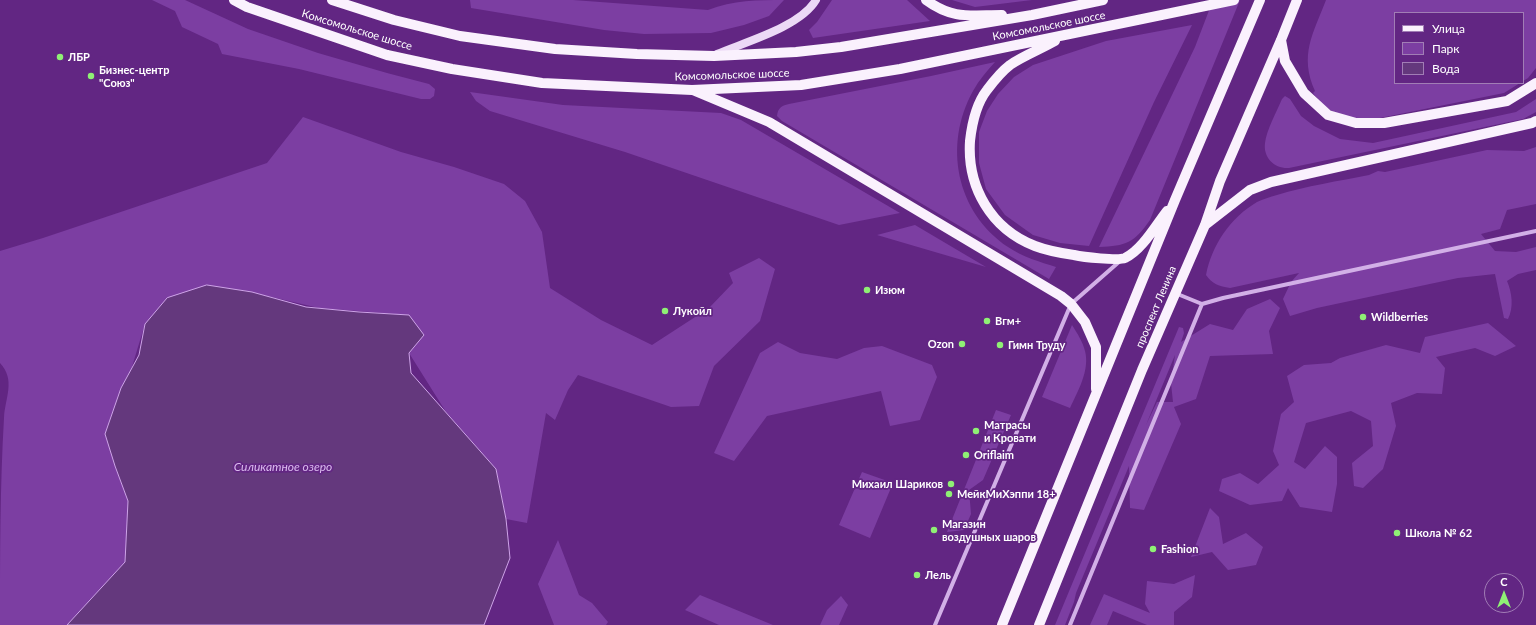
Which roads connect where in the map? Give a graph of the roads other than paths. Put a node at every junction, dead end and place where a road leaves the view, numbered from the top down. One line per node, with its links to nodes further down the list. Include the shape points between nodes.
1 (234, 0): 14 (main road, Комсомольское шоссе, via 247,7 387,55 452,69 542,83)
2 (332, 0): 12 (main road, Комсомольское шоссе, via 394,20 460,36 555,49)
3 (816, 0): 12 (main road, via 813,6 791,24)
4 (926, 0): 9 (main road, via 938,9 956,15)
5 (1103, 0): 9 (main road, Комсомольское шоссе)
6 (1234, 0): 10 (main road, Комсомольское шоссе)
7 (1260, 0): 16 (main road, проспект Ленина)
8 (1297, 0): 11 (main road, проспект Ленина)
9 (1032, 15): 12 (main road, Комсомольское шоссе, via 841,47)
10 (1066, 36): 14 (main road, Комсомольское шоссе, via 900,69 801,85); 19 (main road, via 1009,66 986,90 977,108 972,128 969,158 975,184 986,208 1003,227 1034,246 1090,258)
11 (1281, 40): 13 (main road, via 1285,61 1304,93 1328,114 1356,123 1384,123 1508,101); 17 (main road, проспект Ленина, via 1220,181)
12 (714, 56)
13 (1536, 83)
14 (692, 90): 21 (main road, via 769,122)
15 (1536, 121): 17 (main road, via 1271,182 1250,190)
16 (1176, 200): 19 (main road, via 1139,247); 23 (main road, проспект Ленина)
17 (1205, 224): 20 (main road, проспект Ленина)
18 (1536, 231): 22 (street)
19 (1124, 258): 21 (street)
20 (1175, 293): 22 (street); 26 (main road, проспект Ленина)
21 (1071, 304): 23 (main road, via 1085,322 1096,347); 24 (street)
22 (1202, 304): 27 (street)
23 (1096, 394): 25 (main road, проспект Ленина)
24 (935, 625)
25 (1002, 625)
26 (1039, 625)
27 (1070, 625)

